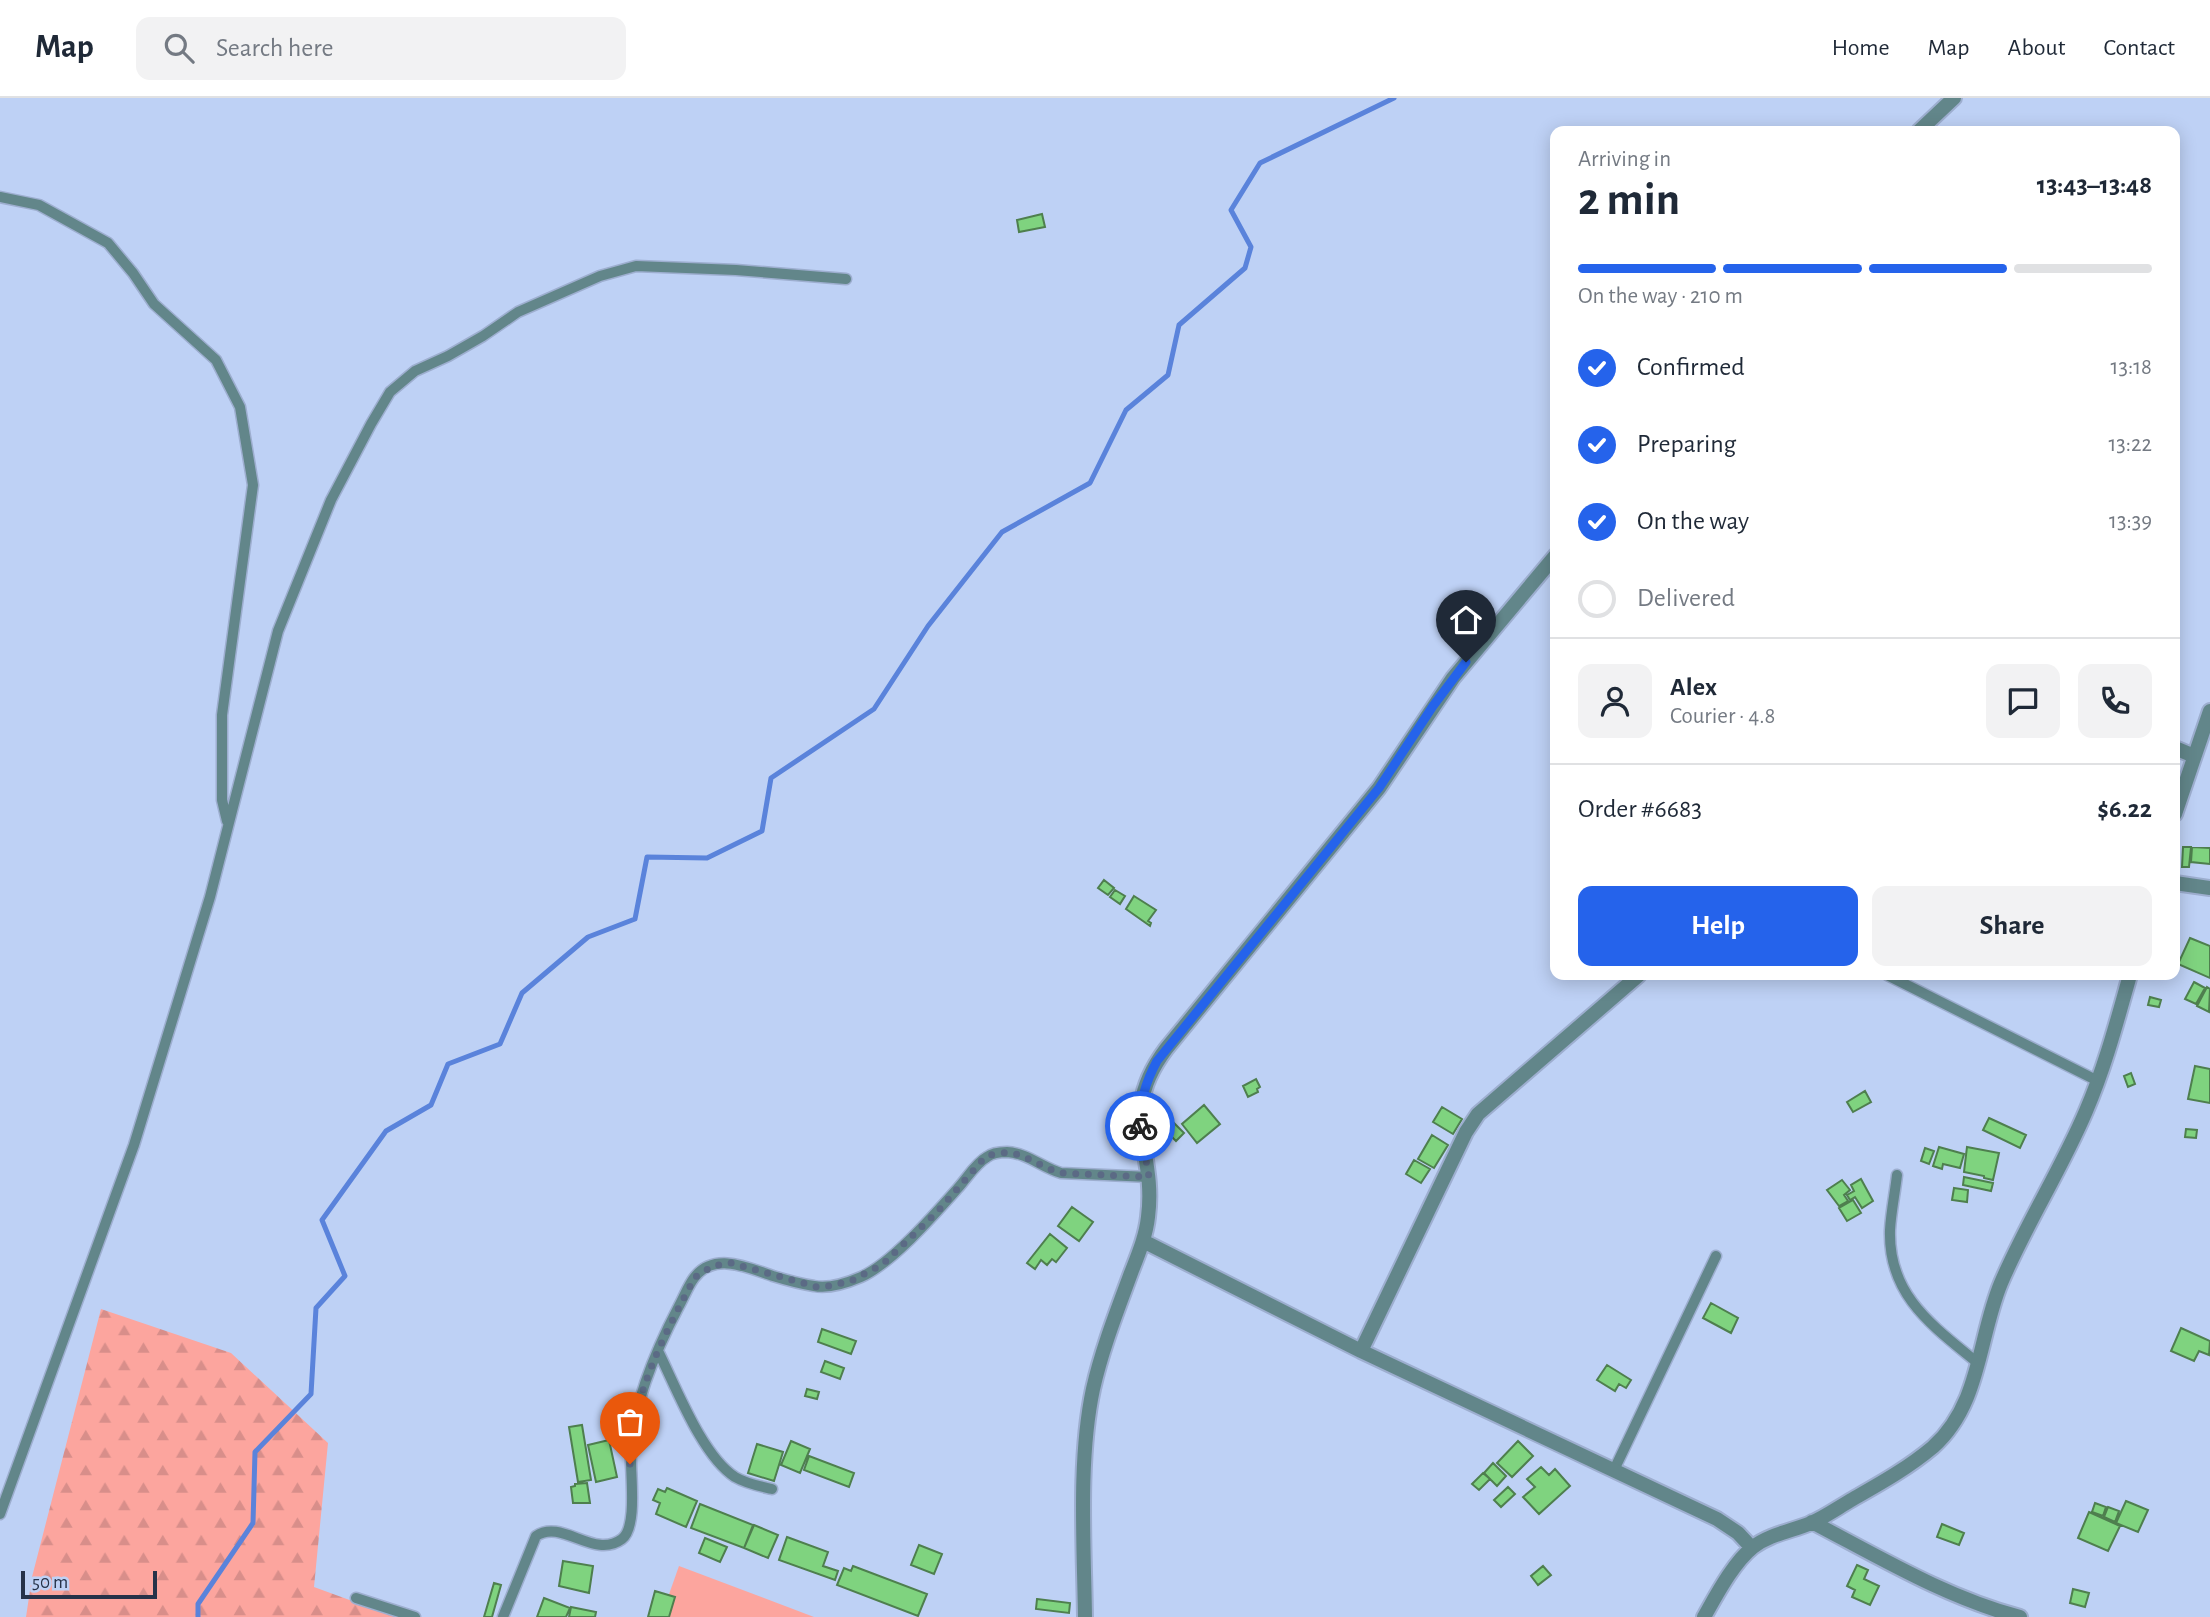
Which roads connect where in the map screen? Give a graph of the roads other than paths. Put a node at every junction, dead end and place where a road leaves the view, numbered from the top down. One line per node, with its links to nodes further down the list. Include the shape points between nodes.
1 (1954, 98): 2 (street)
2 (1924, 126)
3 (0, 197): 10 (lane, via 39,205 108,243 154,304 216,360 240,407 253,485 222,715 222,800)
4 (846, 279): 10 (lane, via 636,266 600,276 518,312 471,343 415,371 390,392 331,500 278,631)
5 (1550, 562): 18 (street, via 1453,678 1379,788 1157,1061 1140,1107)
6 (2210, 711): 8 (street)
7 (2180, 750): 8 (street)
8 (2194, 756): 9 (street)
9 (2180, 799)
10 (228, 825): 26 (lane, via 134,1145)
11 (2180, 884): 12 (street)
12 (2210, 888)
13 (1633, 980): 22 (street, via 1478,1114)
14 (1897, 980): 16 (lane)
15 (2129, 980): 16 (street)
16 (2098, 1081): 23 (street, via 2001,1282)
17 (1897, 1175): 23 (lane, via 1890,1230 1901,1287 1922,1316)
18 (1149, 1177): 19 (street); 21 (lane, via 1061,1173 1015,1153 985,1157 938,1211 883,1264 862,1276 817,1287 741,1264 703,1270 695,1277)
19 (1143, 1241): 22 (street); 32 (street, via 1108,1338 1087,1421)
20 (1716, 1256): 24 (lane)
21 (658, 1351): 25 (lane, via 707,1449 735,1476); 31 (lane, via 639,1401 631,1445 629,1529 622,1539 610,1543 595,1544 550,1530 536,1536)
22 (1361, 1351): 24 (street)
23 (1979, 1364): 27 (street, via 1959,1415 1935,1445 1904,1470)
24 (1614, 1470): 28 (street, via 1717,1519)
25 (772, 1489)
26 (0, 1514)
27 (1812, 1522): 28 (street); 34 (street, via 1903,1570 1992,1610)
28 (1752, 1548): 33 (street)
29 (356, 1598): 30 (lane)
30 (415, 1617)
31 (503, 1617)
32 (1085, 1617)
33 (1704, 1617)
34 (2020, 1617)

